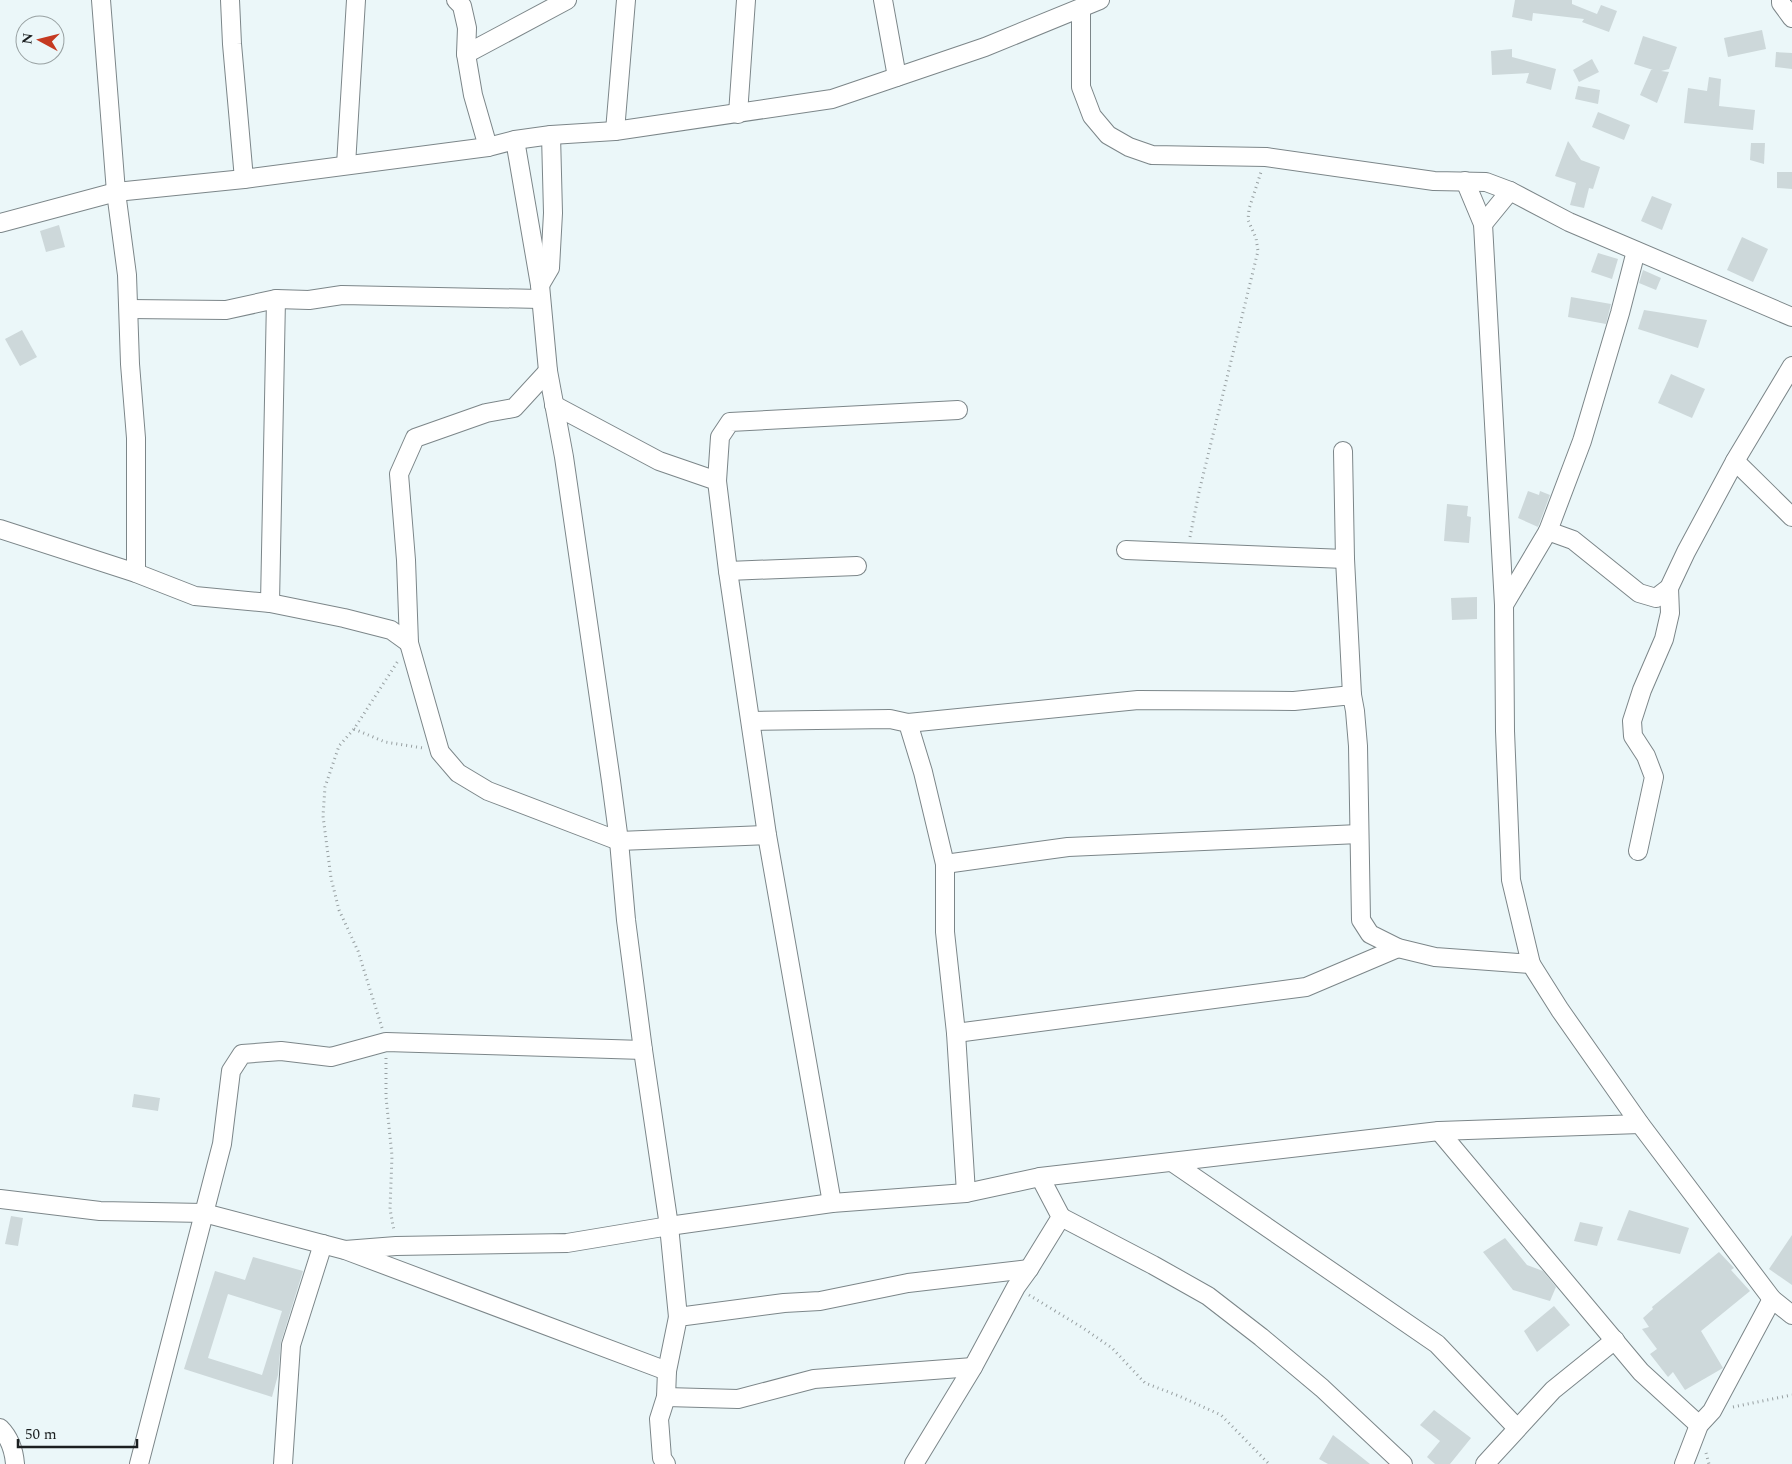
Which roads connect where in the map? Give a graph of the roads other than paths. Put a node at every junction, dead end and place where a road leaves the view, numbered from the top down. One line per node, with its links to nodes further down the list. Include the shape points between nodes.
1 (101, 0): 24 (street)
2 (230, 0): 21 (street)
3 (356, 0): 20 (street)
4 (456, 0): 13 (street, via 462,6 467,28)
5 (567, 0): 13 (street)
6 (626, 0): 16 (street)
7 (746, 0): 15 (street)
8 (883, 0): 14 (street)
9 (1100, 0): 11 (street)
10 (1781, 0): 12 (street)
11 (1081, 9): 14 (street, via 985,48); 22 (street, via 1081,87 1092,116 1108,135 1129,147 1152,155 1266,157 1434,181)
12 (1792, 18)
13 (466, 54): 19 (street, via 473,95)
14 (897, 77): 15 (street, via 832,99)
15 (738, 114): 16 (street)
16 (615, 131): 17 (street)
17 (551, 135): 18 (street); 28 (street, via 553,213 550,268)
18 (515, 140): 19 (street); 28 (street)
19 (488, 147): 20 (street)
20 (346, 165): 21 (street)
21 (244, 179): 24 (street)
22 (1465, 181): 23 (street, via 1486,182); 26 (street)
23 (1510, 191): 26 (street); 27 (street, via 1569,222)
24 (116, 192): 25 (street); 30 (street)
25 (0, 223)
26 (1483, 224): 49 (street)
27 (1636, 251): 31 (street); 41 (street, via 1582,442)
28 (540, 292): 29 (street); 33 (street)
29 (276, 299): 30 (street, via 226,310); 48 (street)
30 (129, 309): 46 (street, via 136,438)
31 (1792, 317)
32 (1792, 366): 37 (street)
33 (548, 371): 34 (street); 50 (street, via 514,408 486,413 415,438 399,474)
34 (554, 406): 38 (street, via 660,461); 56 (street)
35 (958, 410): 38 (street, via 730,422 720,437)
36 (1344, 451): 43 (street)
37 (1735, 461): 39 (street); 47 (street)
38 (717, 481): 45 (street)
39 (1792, 517)
40 (0, 529): 46 (street)
41 (1548, 531): 47 (street, via 1573,540 1639,593 1656,598); 49 (street)
42 (1126, 550): 43 (street)
43 (1345, 559): 51 (street)
44 (858, 566): 45 (street)
45 (728, 571): 52 (street)
46 (136, 573): 48 (street, via 195,596)
47 (1669, 588): 57 (street, via 1670,613 1664,639 1632,721 1633,736 1654,777)
48 (270, 603): 50 (street, via 391,630)
49 (1504, 605): 60 (street, via 1511,880)
50 (409, 643): 56 (street, via 440,752 458,773 488,791)
51 (1352, 695): 53 (street, via 1294,701 1138,700); 55 (street, via 1358,746)
52 (751, 721): 53 (street, via 890,719); 54 (street)
53 (908, 723): 58 (street)
54 (767, 834): 56 (street); 69 (street)
55 (1359, 834): 58 (street, via 1068,847); 59 (street, via 1361,920 1370,934)
56 (619, 841): 62 (street)
57 (1638, 851)
58 (945, 864): 61 (street, via 946,932)
59 (1398, 948): 60 (street, via 1435,957); 61 (street, via 1306,987)
60 (1531, 964): 63 (street)
61 (956, 1033): 67 (street)
62 (643, 1050): 70 (street, via 386,1042 331,1057 281,1051 242,1054 231,1071 222,1144); 72 (street)
63 (1640, 1124): 64 (street); 76 (street)
64 (1439, 1131): 65 (street); 79 (street)
65 (1172, 1162): 66 (street); 85 (street, via 1437,1344)
66 (1040, 1178): 67 (street); 71 (street)
67 (966, 1193): 69 (street)
68 (0, 1199): 70 (street, via 100,1211)
69 (832, 1203): 72 (street)
70 (204, 1214): 73 (street); 87 (street)
71 (1061, 1217): 75 (street); 91 (street, via 1208,1296 1322,1388)
72 (669, 1226): 74 (street, via 567,1242); 78 (street)
73 (323, 1244): 74 (street); 88 (street, via 291,1345)
74 (345, 1250): 81 (street)
75 (1029, 1269): 78 (street, via 908,1283 820,1301); 80 (street)
76 (1772, 1299): 77 (street); 83 (street, via 1712,1411)
77 (1792, 1315)
78 (678, 1317): 81 (street)
79 (1615, 1340): 83 (street, via 1641,1372); 85 (street, via 1552,1390)
80 (973, 1367): 82 (street, via 814,1379 738,1399); 90 (street)
81 (667, 1371): 82 (street)
82 (666, 1398): 89 (street, via 659,1419 662,1458)
83 (1699, 1425): 93 (street)
84 (0, 1428): 86 (street, via 14,1454)
85 (1517, 1428): 92 (street)
86 (15, 1464)
87 (139, 1464)
88 (283, 1464)
89 (666, 1464)
90 (914, 1464)
91 (1403, 1464)
92 (1485, 1464)
93 (1684, 1464)

